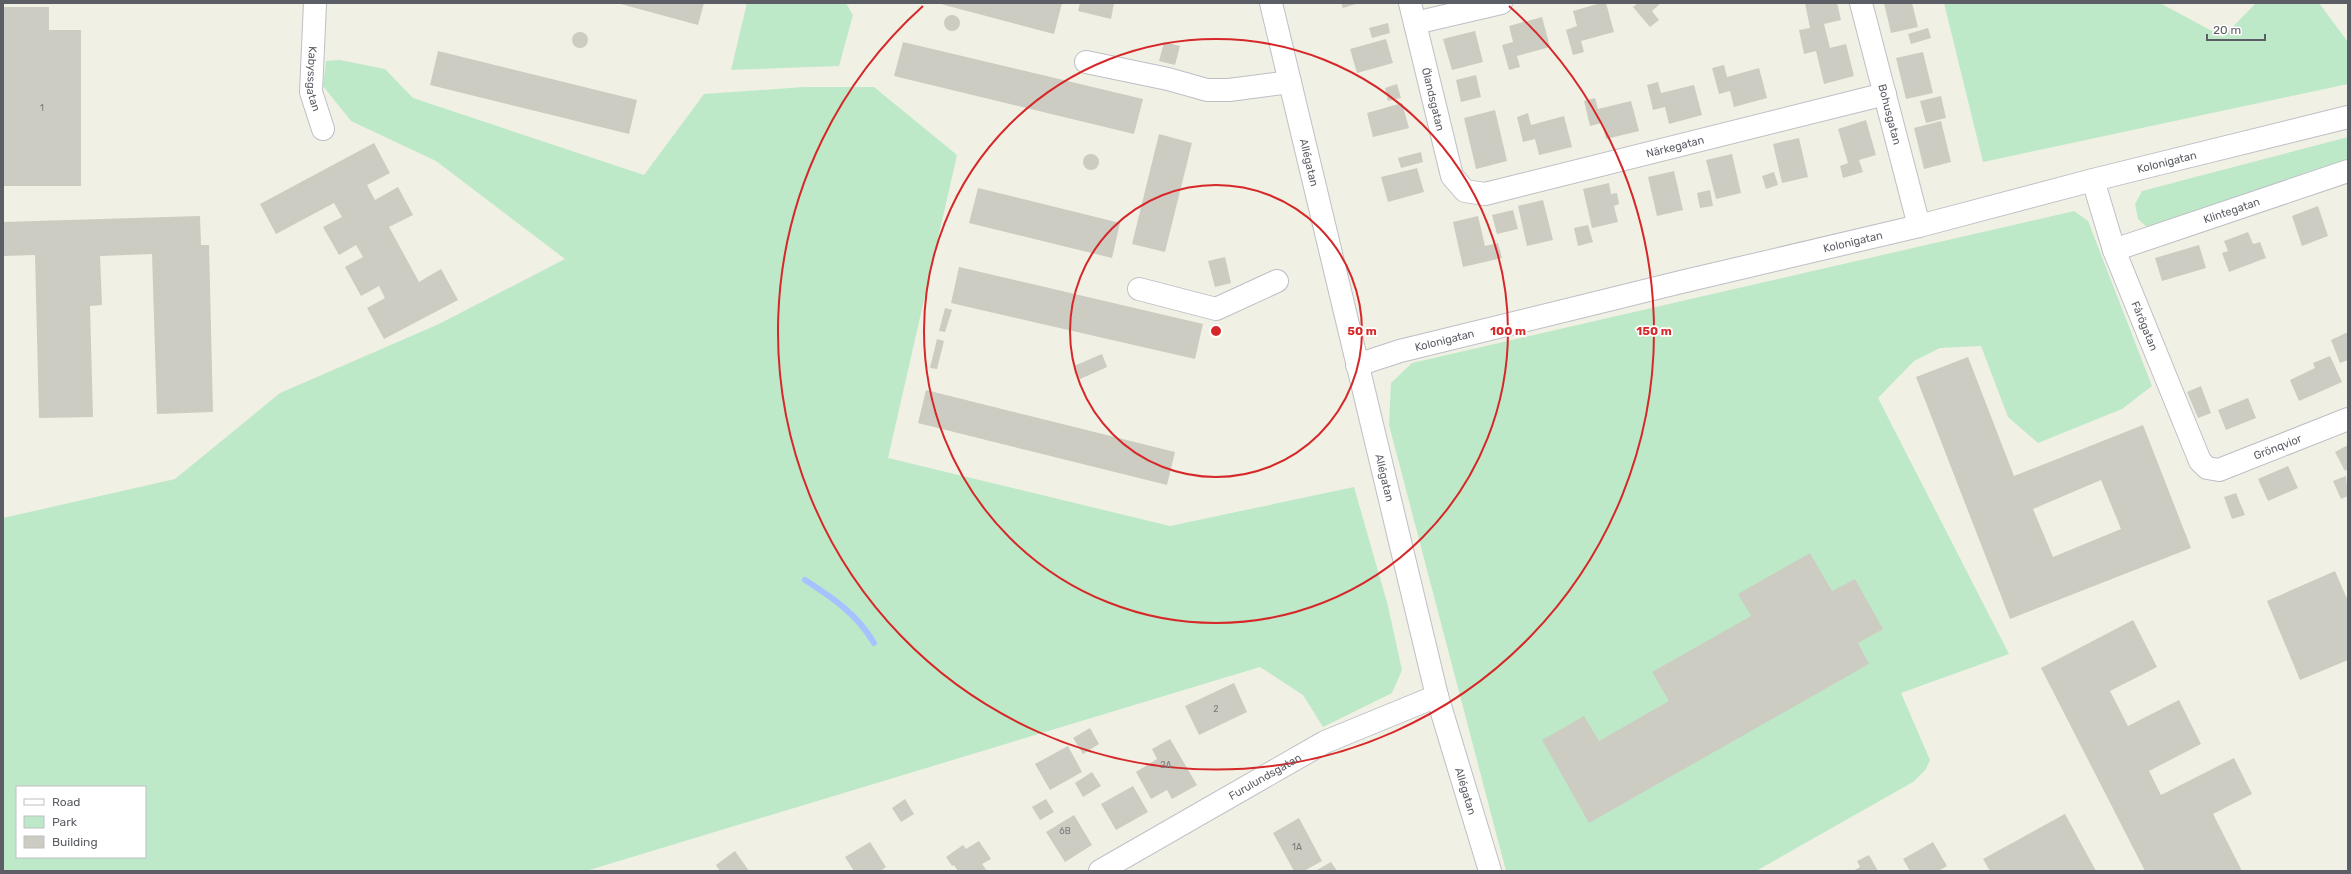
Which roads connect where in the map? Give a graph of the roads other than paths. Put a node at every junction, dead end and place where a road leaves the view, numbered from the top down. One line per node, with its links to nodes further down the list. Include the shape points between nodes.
1 (315, 3): 10 (street, Kabyssgatan, via 311,92)
2 (1271, 3): 7 (street, Allégatan)
3 (1501, 3): 5 (street)
4 (1861, 3): 8 (street, Bohusgatan)
5 (1413, 13): 13 (street, Ölandsgatan, via 1452,176)
6 (1084, 55): 7 (street, via 1134,74 1168,79 1207,90 1229,90)
7 (1290, 82): 18 (street, Allégatan)
8 (1885, 94): 13 (street, Närkegatan, via 1485,194); 14 (street, Bohusgatan)
9 (2348, 117): 12 (street, Kolonigatan)
10 (323, 129)
11 (2348, 171): 15 (street, Klintegatan)
12 (2093, 180): 14 (street, Kolonigatan); 15 (street, Fårögatan)
13 (1465, 191)
14 (1919, 226): 18 (street, Kolonigatan, via 1681,282)
15 (2114, 250): 20 (street, Fårögatan, via 2200,461)
16 (1277, 281): 17 (street, via 1216,309)
17 (1137, 282)
18 (1357, 365): 21 (street, Allégatan)
19 (2348, 418): 20 (street, Grönqvior, via 2219,470)
20 (2207, 468)
21 (1437, 696): 22 (street, Furulundsgatan, via 1325,742); 23 (street, Allégatan)
22 (1100, 871)
23 (1490, 871)

